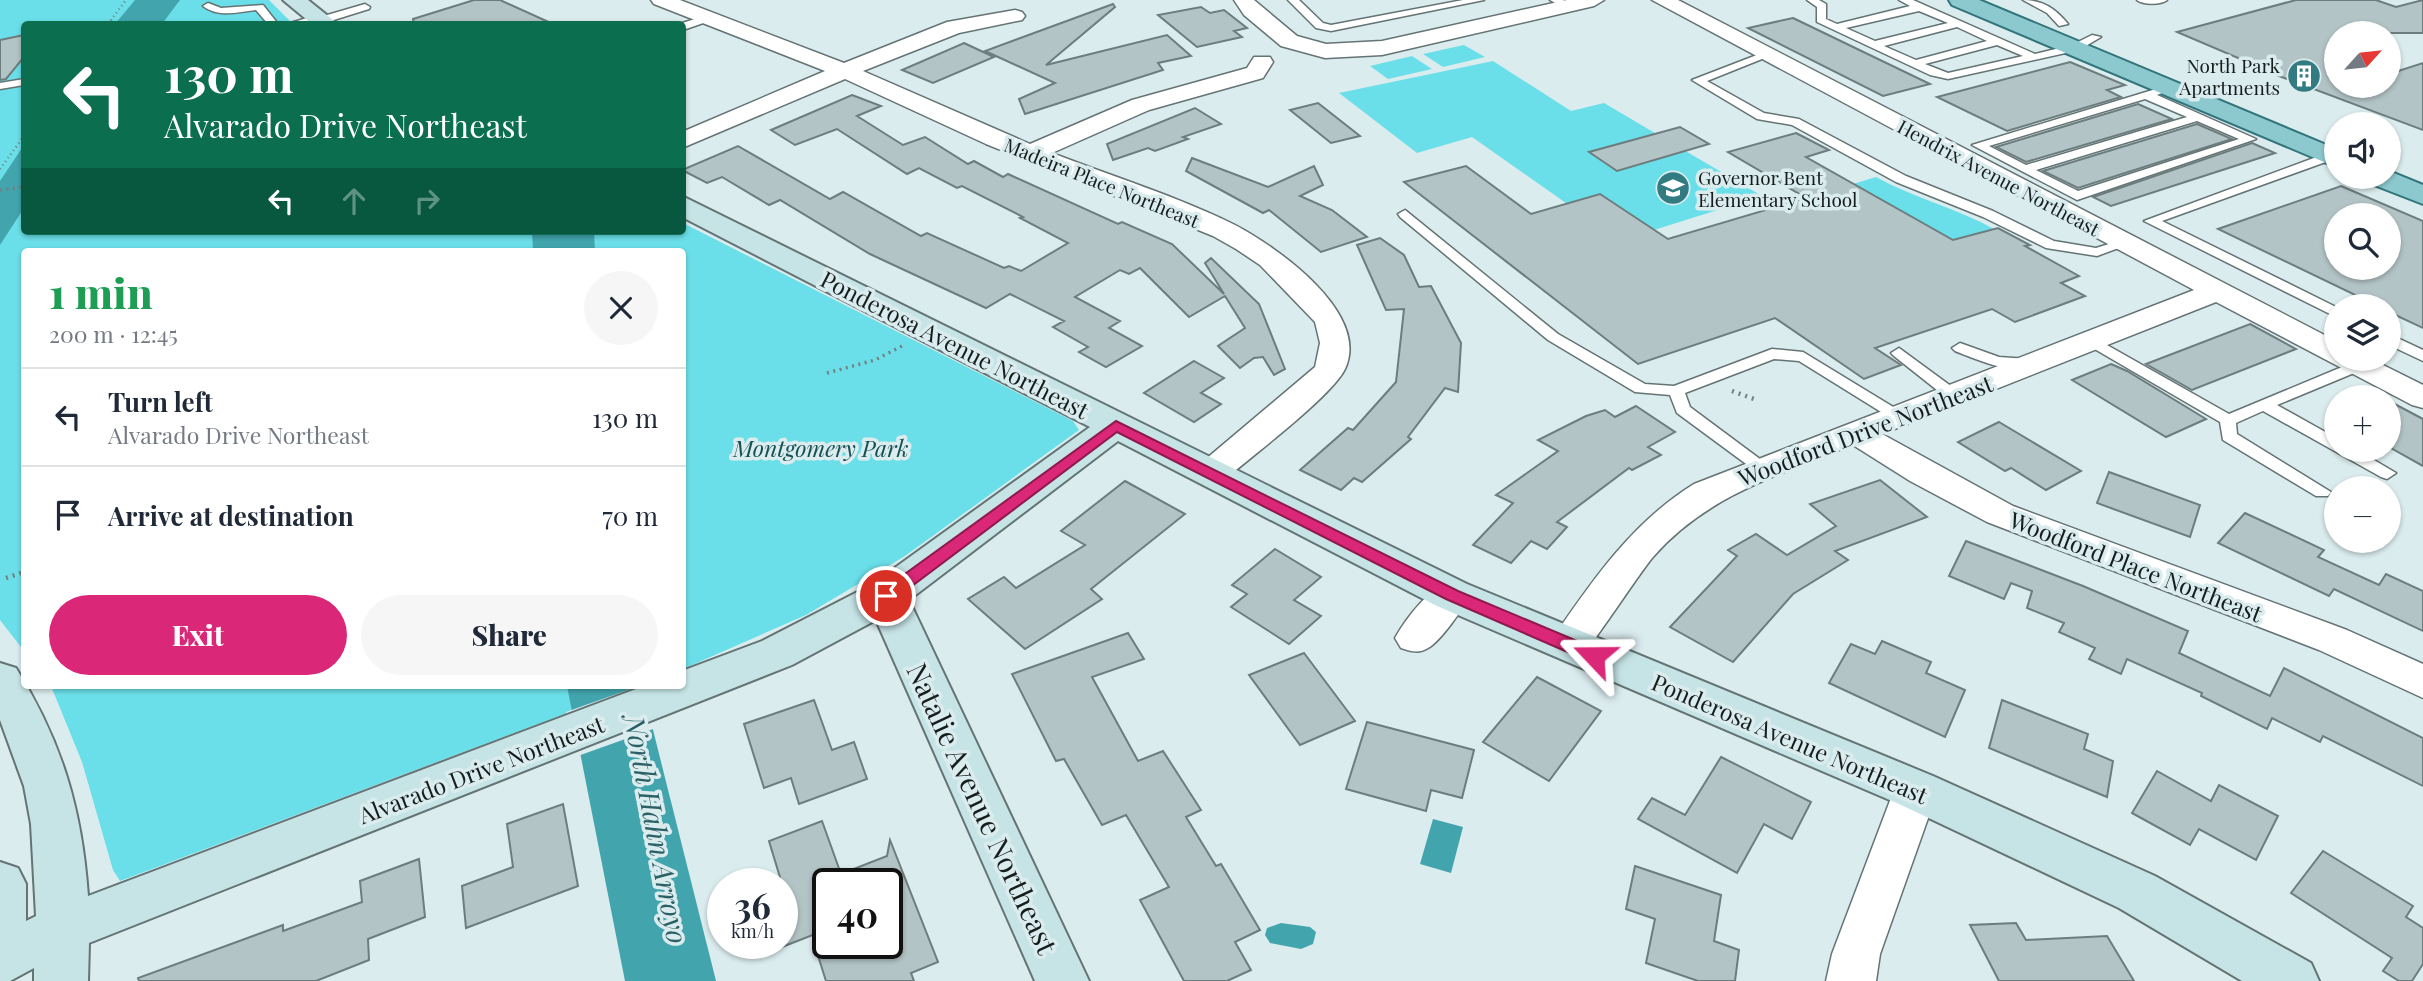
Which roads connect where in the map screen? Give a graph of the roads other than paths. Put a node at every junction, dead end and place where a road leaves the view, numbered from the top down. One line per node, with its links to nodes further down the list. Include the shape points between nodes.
1 (294, 0): 22 (street)
2 (1244, 0): 14 (street, via 1251,12 1289,41 1325,51 1382,48)
3 (1293, 0): 4 (lane, via 1313,21 1331,27)
4 (1479, 0)
5 (1594, 0): 14 (street)
6 (1662, 0): 29 (street, Hendrix Avenue Northeast)
7 (1837, 0): 13 (lane)
8 (1905, 0): 17 (lane)
9 (2004, 0): 24 (main road)
10 (2028, 0): 24 (lane, via 2051,11)
11 (2142, 0): 12 (lane)
12 (2162, 0)
13 (1815, 2): 25 (lane, via 1823,12 1821,20)
14 (1562, 3)
15 (208, 6): 21 (lane, via 220,11 259,7)
16 (365, 7): 23 (lane)
17 (1921, 7): 19 (lane); 25 (lane)
18 (684, 10): 33 (street, Madeira Place Northeast)
19 (1959, 12): 26 (lane); 27 (main road); 28 (lane)
20 (1015, 16): 33 (street, via 921,38)
21 (271, 21)
22 (312, 21)
23 (316, 21)
24 (2063, 24): 27 (main road)
25 (1836, 27): 28 (lane)
26 (1998, 41): 30 (lane); 32 (lane)
27 (2085, 43): 30 (lane); 36 (main road); 39 (main road)
28 (1874, 45): 32 (lane)
29 (1766, 55): 49 (street, Hendrix Avenue Northeast); 49 (lane, via 1698,80 1761,116 1795,122 1902,179 2051,244 2097,252)
30 (2036, 58): 32 (lane, via 1948,76)
31 (1262, 62): 41 (street, via 1255,74 1156,97)
32 (1914, 64)
33 (845, 71): 38 (street); 41 (street, Madeira Place Northeast)
34 (0, 86): 35 (lane)
35 (21, 86)
36 (2157, 91): 37 (lane); 40 (main road); 43 (lane, via 1978,145)
37 (2198, 117): 43 (lane); 43 (lane, via 2250,139 2077,195)
38 (686, 139)
39 (2324, 147)
40 (2324, 148)
41 (1032, 153): 72 (street, Madeira Place Northeast, via 1223,230 1269,259 1330,321 1335,344 1330,368)
42 (2324, 155): 51 (lane, via 2151,221)
43 (2025, 169)
44 (2401, 170): 46 (main road)
45 (2401, 182): 46 (main road)
46 (2419, 186)
47 (686, 207): 67 (street, Ponderosa Avenue Northeast)
48 (1405, 214): 62 (lane, via 1553,337 1641,388)
49 (2125, 243): 50 (street, Hendrix Avenue Northeast)
50 (2217, 291): 52 (street, Woodford Drive Northeast); 54 (street, Hendrix Avenue Northeast)
51 (2324, 307)
52 (2091, 341): 58 (street, Woodford Drive Northeast); 66 (lane)
53 (2401, 345): 57 (lane)
54 (2324, 347)
55 (1960, 348): 58 (lane, via 1997,362)
56 (1899, 353): 63 (lane)
57 (2423, 356)
58 (2031, 364): 63 (street, Woodford Drive Northeast)
59 (2326, 371): 64 (lane)
60 (2376, 371): 61 (street, Hendrix Avenue Northeast)
61 (2417, 389)
62 (1676, 391): 65 (lane, via 1772,354 1803,357); 71 (lane, via 1683,408)
63 (1953, 395): 65 (street, Woodford Drive Northeast)
64 (2264, 405): 66 (lane); 69 (lane)
65 (1899, 416): 68 (street, Woodford Drive Northeast)
66 (2228, 420): 74 (lane, via 2229,436)
67 (1116, 425): 72 (street, Ponderosa Avenue Northeast); 76 (street, Alvarado Drive Northeast)
68 (1857, 433): 71 (street, Woodford Drive Northeast); 80 (street, Woodford Place Northeast, via 2000,514 2333,640)
69 (2324, 438)
70 (2367, 462): 73 (lane)
71 (1763, 468): 78 (street, Woodford Drive Northeast, via 1701,496 1649,537 1617,572)
72 (1212, 472): 75 (street, Ponderosa Avenue Northeast)
73 (2387, 473)
74 (2322, 492)
75 (1452, 595): 77 (street); 78 (street, Ponderosa Avenue Northeast)
76 (886, 596): 83 (street, Alvarado Drive Northeast, via 777,653); 86 (street, Natalie Avenue Northeast)
77 (1415, 638)
78 (1569, 645): 81 (street, Ponderosa Avenue Northeast)
79 (0, 680): 83 (street, via 16,703 48,785 61,846)
80 (2423, 682)
81 (1916, 790): 87 (street, via 1856,954); 88 (street, Ponderosa Avenue Northeast, via 2137,892)
82 (0, 884): 84 (street)
83 (64, 929): 84 (street, Alvarado Drive Northeast); 85 (street)
84 (0, 959)
85 (61, 981)
86 (1062, 981)
87 (1851, 981)
88 (2291, 981)

